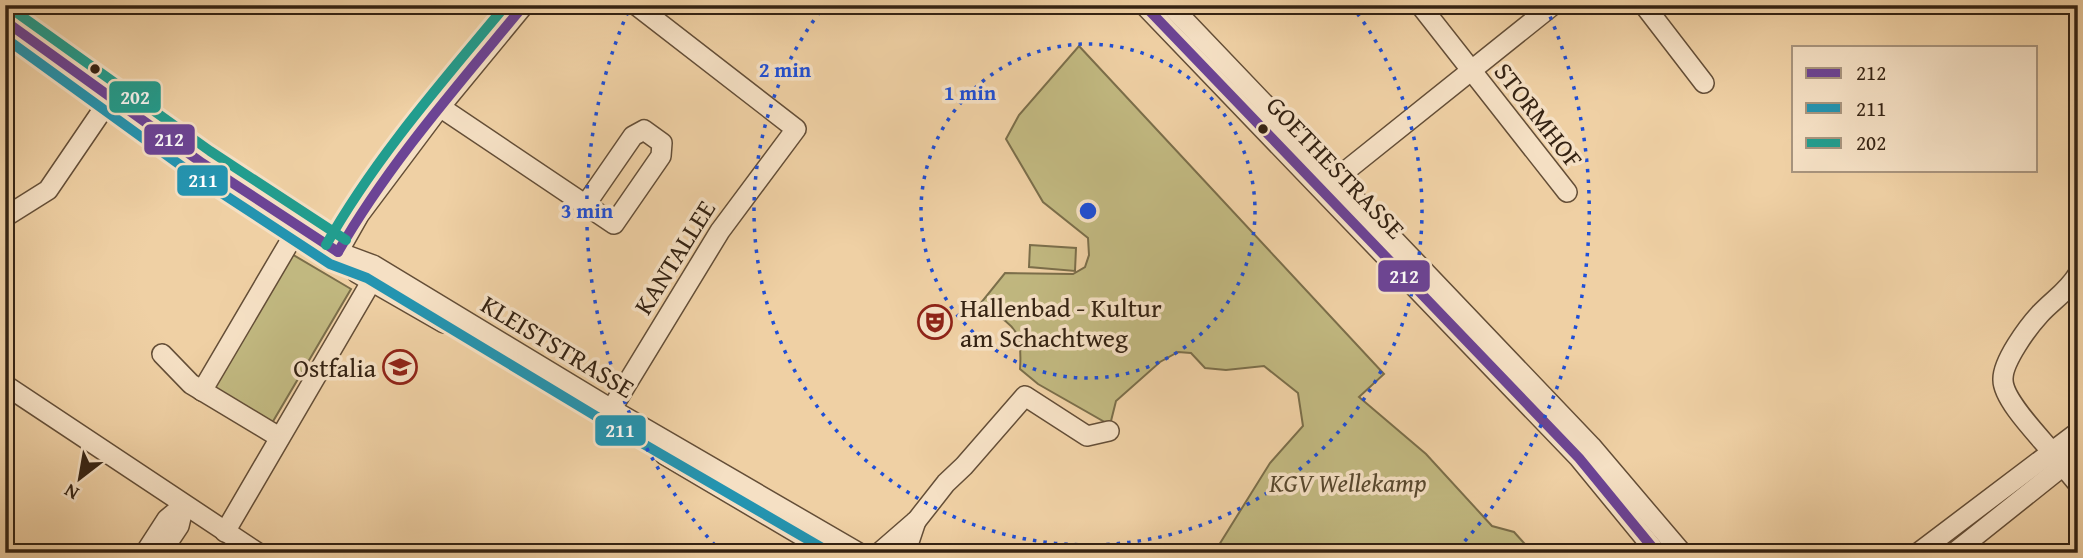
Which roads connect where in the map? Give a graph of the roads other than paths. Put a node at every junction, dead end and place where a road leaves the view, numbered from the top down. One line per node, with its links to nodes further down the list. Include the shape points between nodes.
1 (524, 5): 12 (street)
2 (636, 5): 24 (street, KANTALLEE, via 796,129 720,231)
3 (1144, 5): 13 (street, GOETHESTRASSE)
4 (1170, 5): 13 (street, GOETHESTRASSE)
5 (1420, 5): 9 (street, STORMHOF)
6 (1553, 5): 9 (street)
7 (1644, 5): 10 (street)
8 (5, 22): 11 (street, KLEISTSTRASSE)
9 (1471, 70): 13 (street); 14 (street, STORMHOF)
10 (1704, 83)
11 (110, 99): 16 (street, via 48,190); 18 (street, KLEISTSTRASSE)
12 (440, 107): 15 (street); 18 (street, via 359,215)
13 (1329, 184): 40 (street, GOETHESTRASSE, via 1578,458); 41 (street, GOETHESTRASSE, via 1591,446)
14 (1567, 192)
15 (586, 204): 15 (street, via 614,224 661,156 662,142 644,130 633,136)
16 (5, 217)
17 (289, 243): 23 (street)
18 (338, 252): 20 (street, KLEISTSTRASSE); 24 (street, KLEISTSTRASSE, via 373,265)
19 (2078, 274): 28 (street, via 2011,354 2002,380 2008,397)
20 (371, 282): 24 (street, KLEISTSTRASSE); 27 (street)
21 (162, 354): 23 (street)
22 (5, 385): 30 (street)
23 (202, 391): 27 (street)
24 (608, 414): 36 (street, KLEISTSTRASSE); 37 (street, KLEISTSTRASSE)
25 (1109, 431): 31 (street, via 1087,436 1025,396)
26 (2078, 432): 28 (street)
27 (279, 437): 32 (street)
28 (2064, 457): 29 (street); 42 (street); 43 (street)
29 (2078, 484)
30 (184, 505): 32 (street); 33 (street, via 167,519); 34 (street, via 179,526)
31 (917, 520): 38 (street); 39 (street)
32 (225, 532): 35 (street)
33 (145, 553)
34 (161, 553)
35 (258, 553)
36 (831, 553)
37 (859, 553)
38 (879, 553)
39 (903, 553)
40 (1657, 553)
41 (1682, 553)
42 (1918, 553)
43 (1954, 553)

